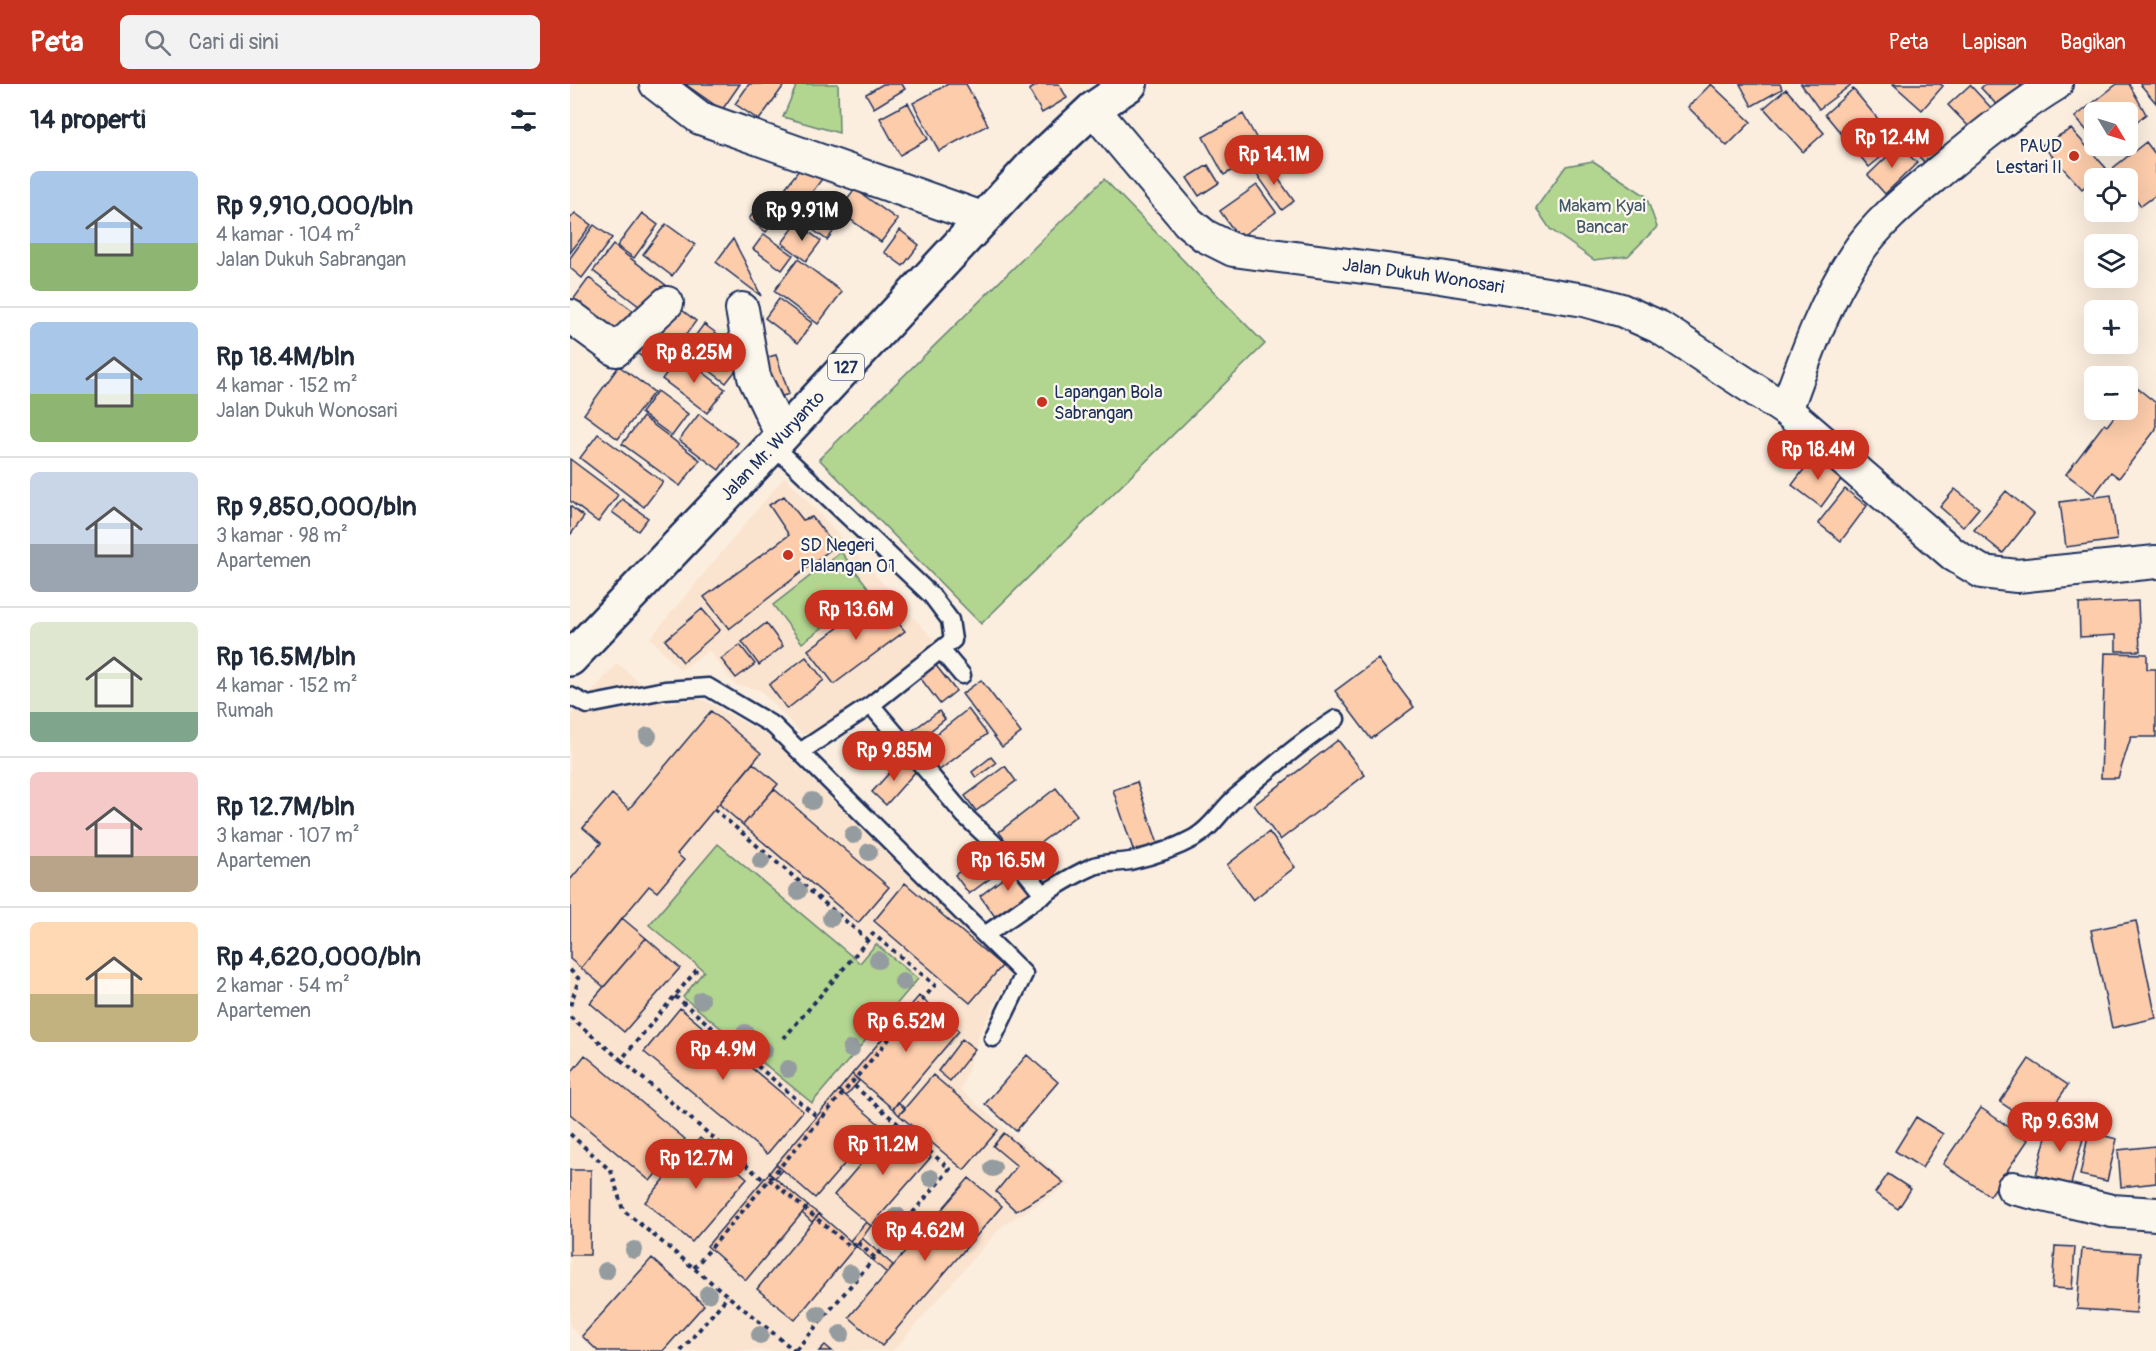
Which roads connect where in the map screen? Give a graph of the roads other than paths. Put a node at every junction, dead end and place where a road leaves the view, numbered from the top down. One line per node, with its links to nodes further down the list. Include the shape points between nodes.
1 (656, 84): 5 (street, via 700,118)
2 (1130, 84): 4 (main road, Jalan Mr. Wuryanto / 127)
3 (2056, 84): 9 (street, via 1967,148 1870,236 1855,255 1812,338)
4 (1093, 109): 5 (main road, Jalan Mr. Wuryanto / 127); 9 (street, Jalan Dukuh Wonosari, via 1188,222 1233,250 1440,277 1584,300 1621,310 1659,327)
5 (982, 218): 10 (main road, Jalan Mr. Wuryanto / 127)
6 (667, 303): 8 (street, via 616,350)
7 (742, 309): 10 (street, via 754,377)
8 (570, 316)
9 (1786, 410): 11 (street, Jalan Dukuh Wonosari, via 1954,555 1982,572 2017,576)
10 (777, 440): 12 (main road, Jalan Mr. Wuryanto / 127); 13 (lane, via 932,596 950,620 953,640)
11 (2156, 562)
12 (576, 644)
13 (941, 650): 14 (lane); 16 (lane)
14 (962, 675)
15 (570, 696): 18 (lane, via 588,705 665,690 708,687 774,726)
16 (872, 705): 18 (lane); 19 (lane, via 965,816 1020,864)
17 (1336, 719): 19 (lane, via 1302,741 1197,836 1173,849 1096,865)
18 (800, 752): 20 (lane)
19 (1044, 895): 20 (lane)
20 (986, 934): 21 (lane, via 1024,974)
21 (993, 1038)
22 (2013, 1188): 23 (street, via 2112,1211)
23 (2156, 1214)

